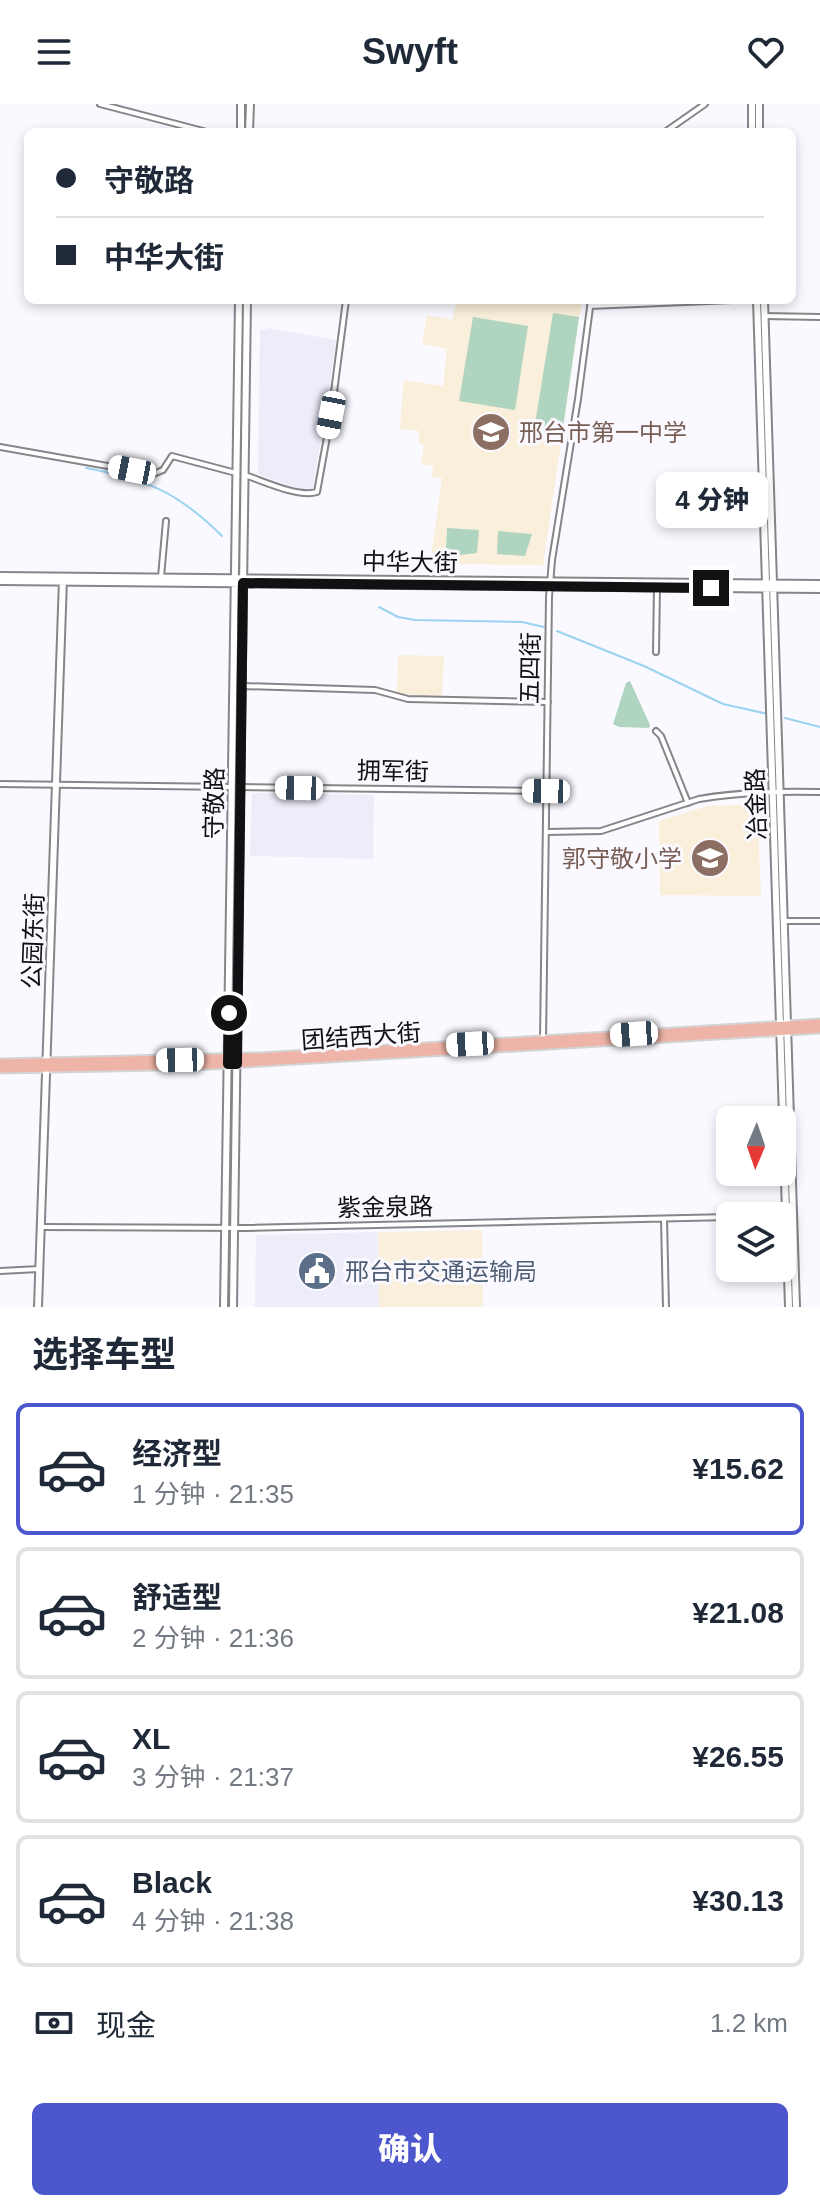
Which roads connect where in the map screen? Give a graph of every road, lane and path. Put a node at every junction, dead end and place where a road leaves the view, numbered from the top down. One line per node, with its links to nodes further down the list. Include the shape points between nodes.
1 (100, 104): 7 (street)
2 (241, 104): 8 (street)
3 (250, 104): 9 (street)
4 (705, 104): 10 (street)
5 (752, 104): 11 (street)
6 (759, 104): 12 (street)
7 (192, 128)
8 (241, 128)
9 (249, 128)
10 (671, 128)
11 (752, 128)
12 (759, 128)
13 (239, 304): 22 (street, 守敬路)
14 (247, 304): 23 (street, 守敬路)
15 (345, 304): 23 (street, via 317,492 302,494)
16 (590, 304): 30 (street, 五四街)
17 (757, 304): 31 (street, 冶金路)
18 (764, 304): 19 (street, 冶金路)
19 (764, 316): 20 (street); 31 (street, 冶金路)
20 (820, 317)
21 (0, 447): 22 (street, via 153,474 172,456)
22 (236, 473): 28 (street, 守敬路)
23 (245, 475): 29 (street, 守敬路)
24 (166, 521): 25 (street)
25 (161, 577): 27 (street, 中华大街); 28 (street, 中华大街)
26 (0, 579): 27 (street, 中华大街)
27 (63, 579): 28 (street, 中华大街); 39 (street, 公园东街)
28 (235, 581): 29 (street, 中华大街); 40 (street, 守敬路)
29 (243, 581): 30 (street, 中华大街); 35 (street, 守敬路)
30 (550, 584): 31 (street, 中华大街); 33 (street, 中华大街); 36 (street, 五四街)
31 (769, 586): 32 (street, 中华大街); 33 (street, 中华大街); 43 (street, 冶金路)
32 (820, 586)
33 (657, 587): 34 (street)
34 (656, 652)
35 (242, 686): 36 (street, via 375,690 408,699); 41 (street, 守敬路)
36 (548, 702): 42 (street, 五四街)
37 (656, 731): 45 (street)
38 (0, 784): 39 (street, 拥军街)
39 (56, 785): 40 (street, 拥军街); 53 (street, 公园东街)
40 (232, 787): 41 (street, 拥军街); 52 (street, 守敬路)
41 (240, 787): 42 (street, 拥军街); 52 (street, 守敬路)
42 (546, 791): 46 (street, 五四街)
43 (777, 792): 44 (street); 45 (street); 47 (street, 冶金路); 50 (street, 冶金路)
44 (820, 792)
45 (688, 803): 46 (street, via 601,831)
46 (546, 832): 51 (street, 五四街)
47 (785, 921): 48 (street); 50 (street, 冶金路)
48 (820, 921)
49 (820, 1026): 50 (main road, 团结西大街)
50 (784, 1028): 51 (main road, 团结西大街); 52 (main road, 团结西大街); 55 (street, 冶金路); 69 (street, 冶金路)
51 (543, 1040): 52 (main road, 团结西大街)
52 (232, 1061): 53 (main road, 团结西大街); 59 (street, 守敬路); 60 (street, 守敬路)
53 (46, 1065): 54 (main road, 团结西大街); 58 (street, 公园东街)
54 (0, 1066)
55 (787, 1202)
56 (716, 1217): 57 (street, 紫金泉路)
57 (664, 1219): 60 (street, 紫金泉路); 67 (street)
58 (41, 1227): 59 (street, 紫金泉路); 61 (street, 公园东街)
59 (226, 1228): 60 (street, 紫金泉路); 65 (street, 守敬路)
60 (234, 1228): 66 (street, 守敬路)
61 (39, 1269): 62 (street); 64 (street, 公园东街)
62 (0, 1271)
63 (788, 1282): 68 (street, 冶金路)
64 (38, 1307)
65 (224, 1307)
66 (233, 1307)
67 (666, 1307)
68 (789, 1307)
69 (796, 1307)

